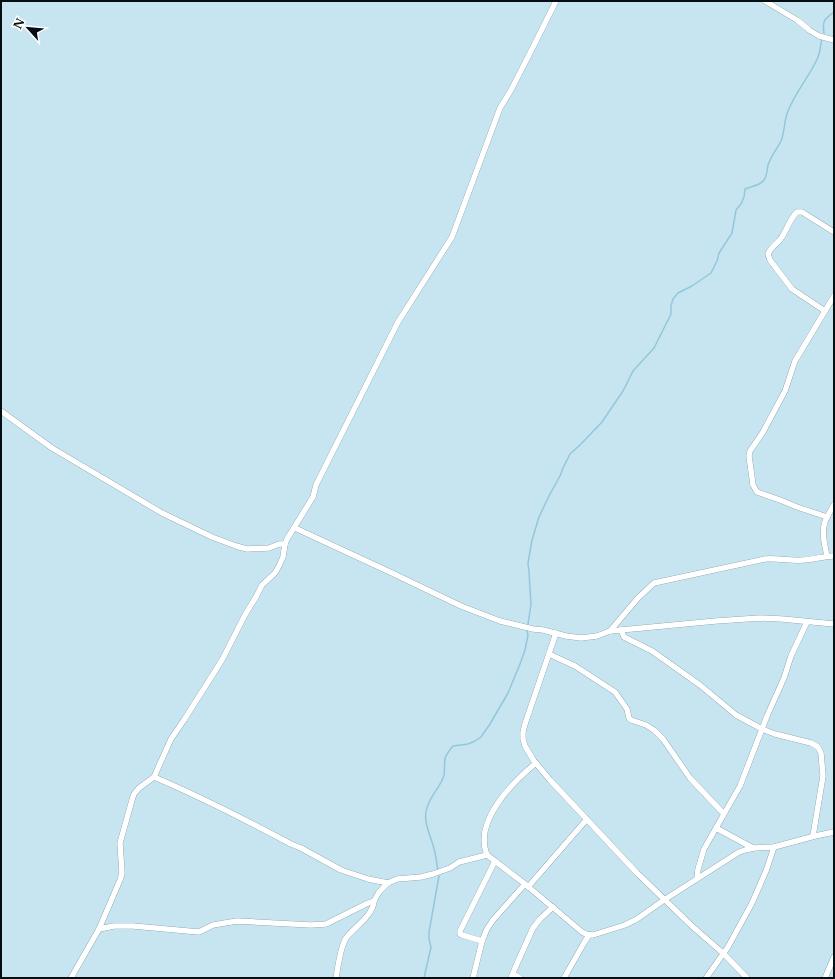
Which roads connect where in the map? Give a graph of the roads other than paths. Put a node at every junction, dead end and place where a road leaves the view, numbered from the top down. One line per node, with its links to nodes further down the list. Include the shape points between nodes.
1 (556, 1): 10 (street, via 500,108 452,237 398,322 326,464 313,497)
2 (765, 1): 3 (street, via 819,36)
3 (834, 40)
4 (834, 232): 6 (street, via 802,212 797,212 768,254 792,289)
5 (834, 296): 6 (street)
6 (825, 312): 9 (street, via 795,361 785,391 749,456 752,486 757,492)
7 (1, 410): 11 (street, via 52,448 162,513 212,537 247,549)
8 (834, 505): 9 (street)
9 (827, 517): 12 (street, via 823,534)
10 (295, 528): 11 (street); 18 (street, via 477,612 508,624)
11 (285, 544): 22 (street, via 279,566 262,585 222,660 170,739)
12 (827, 556): 13 (street); 17 (street, via 804,560 765,559 654,583)
13 (834, 556)
14 (807, 622): 15 (street); 16 (street, via 772,618 745,619); 20 (street)
15 (834, 624)
16 (621, 630): 17 (street); 20 (street, via 626,639 652,651 736,714)
17 (610, 631): 18 (street, via 581,638)
18 (556, 634): 19 (street)
19 (549, 654): 21 (street, via 523,732 525,746); 23 (street, via 575,666 615,692 627,709 629,718 646,725 663,739 690,778)
20 (762, 729): 23 (street, via 742,782); 27 (street, via 811,743 820,750 823,776)
21 (536, 763): 24 (street); 30 (street, via 513,784 492,812 484,837)
22 (154, 777): 33 (street, via 192,793 341,870); 38 (street, via 134,794 120,843 122,873)
23 (724, 814): 25 (street)
24 (587, 819): 34 (street); 35 (street)
25 (716, 828): 29 (street); 32 (street, via 700,859)
26 (834, 832): 27 (street)
27 (813, 836): 28 (street)
28 (774, 847): 29 (street); 41 (street, via 752,903)
29 (754, 848): 32 (street, via 739,852)
30 (487, 855): 31 (street); 33 (street, via 459,862 433,874 397,879)
31 (495, 861): 34 (street); 40 (street, via 460,932 462,935)
32 (697, 879): 35 (street)
33 (388, 883): 36 (street)
34 (527, 886): 37 (street); 40 (street, via 490,924)
35 (664, 900): 39 (street, via 625,925); 41 (street)
36 (374, 901): 38 (street, via 326,924 237,921 213,925 199,932 134,926); 45 (street, via 370,913 345,940)
37 (553, 907): 39 (street, via 582,932); 43 (street, via 533,928)
38 (99, 929): 44 (street)
39 (590, 935): 48 (street)
40 (482, 941): 46 (street)
41 (724, 954): 49 (street); 50 (street)
42 (834, 958): 51 (street)
43 (512, 976): 47 (street)
44 (72, 978)
45 (336, 978)
46 (473, 978)
47 (520, 978)
48 (564, 978)
49 (706, 978)
50 (747, 978)
51 (825, 978)

